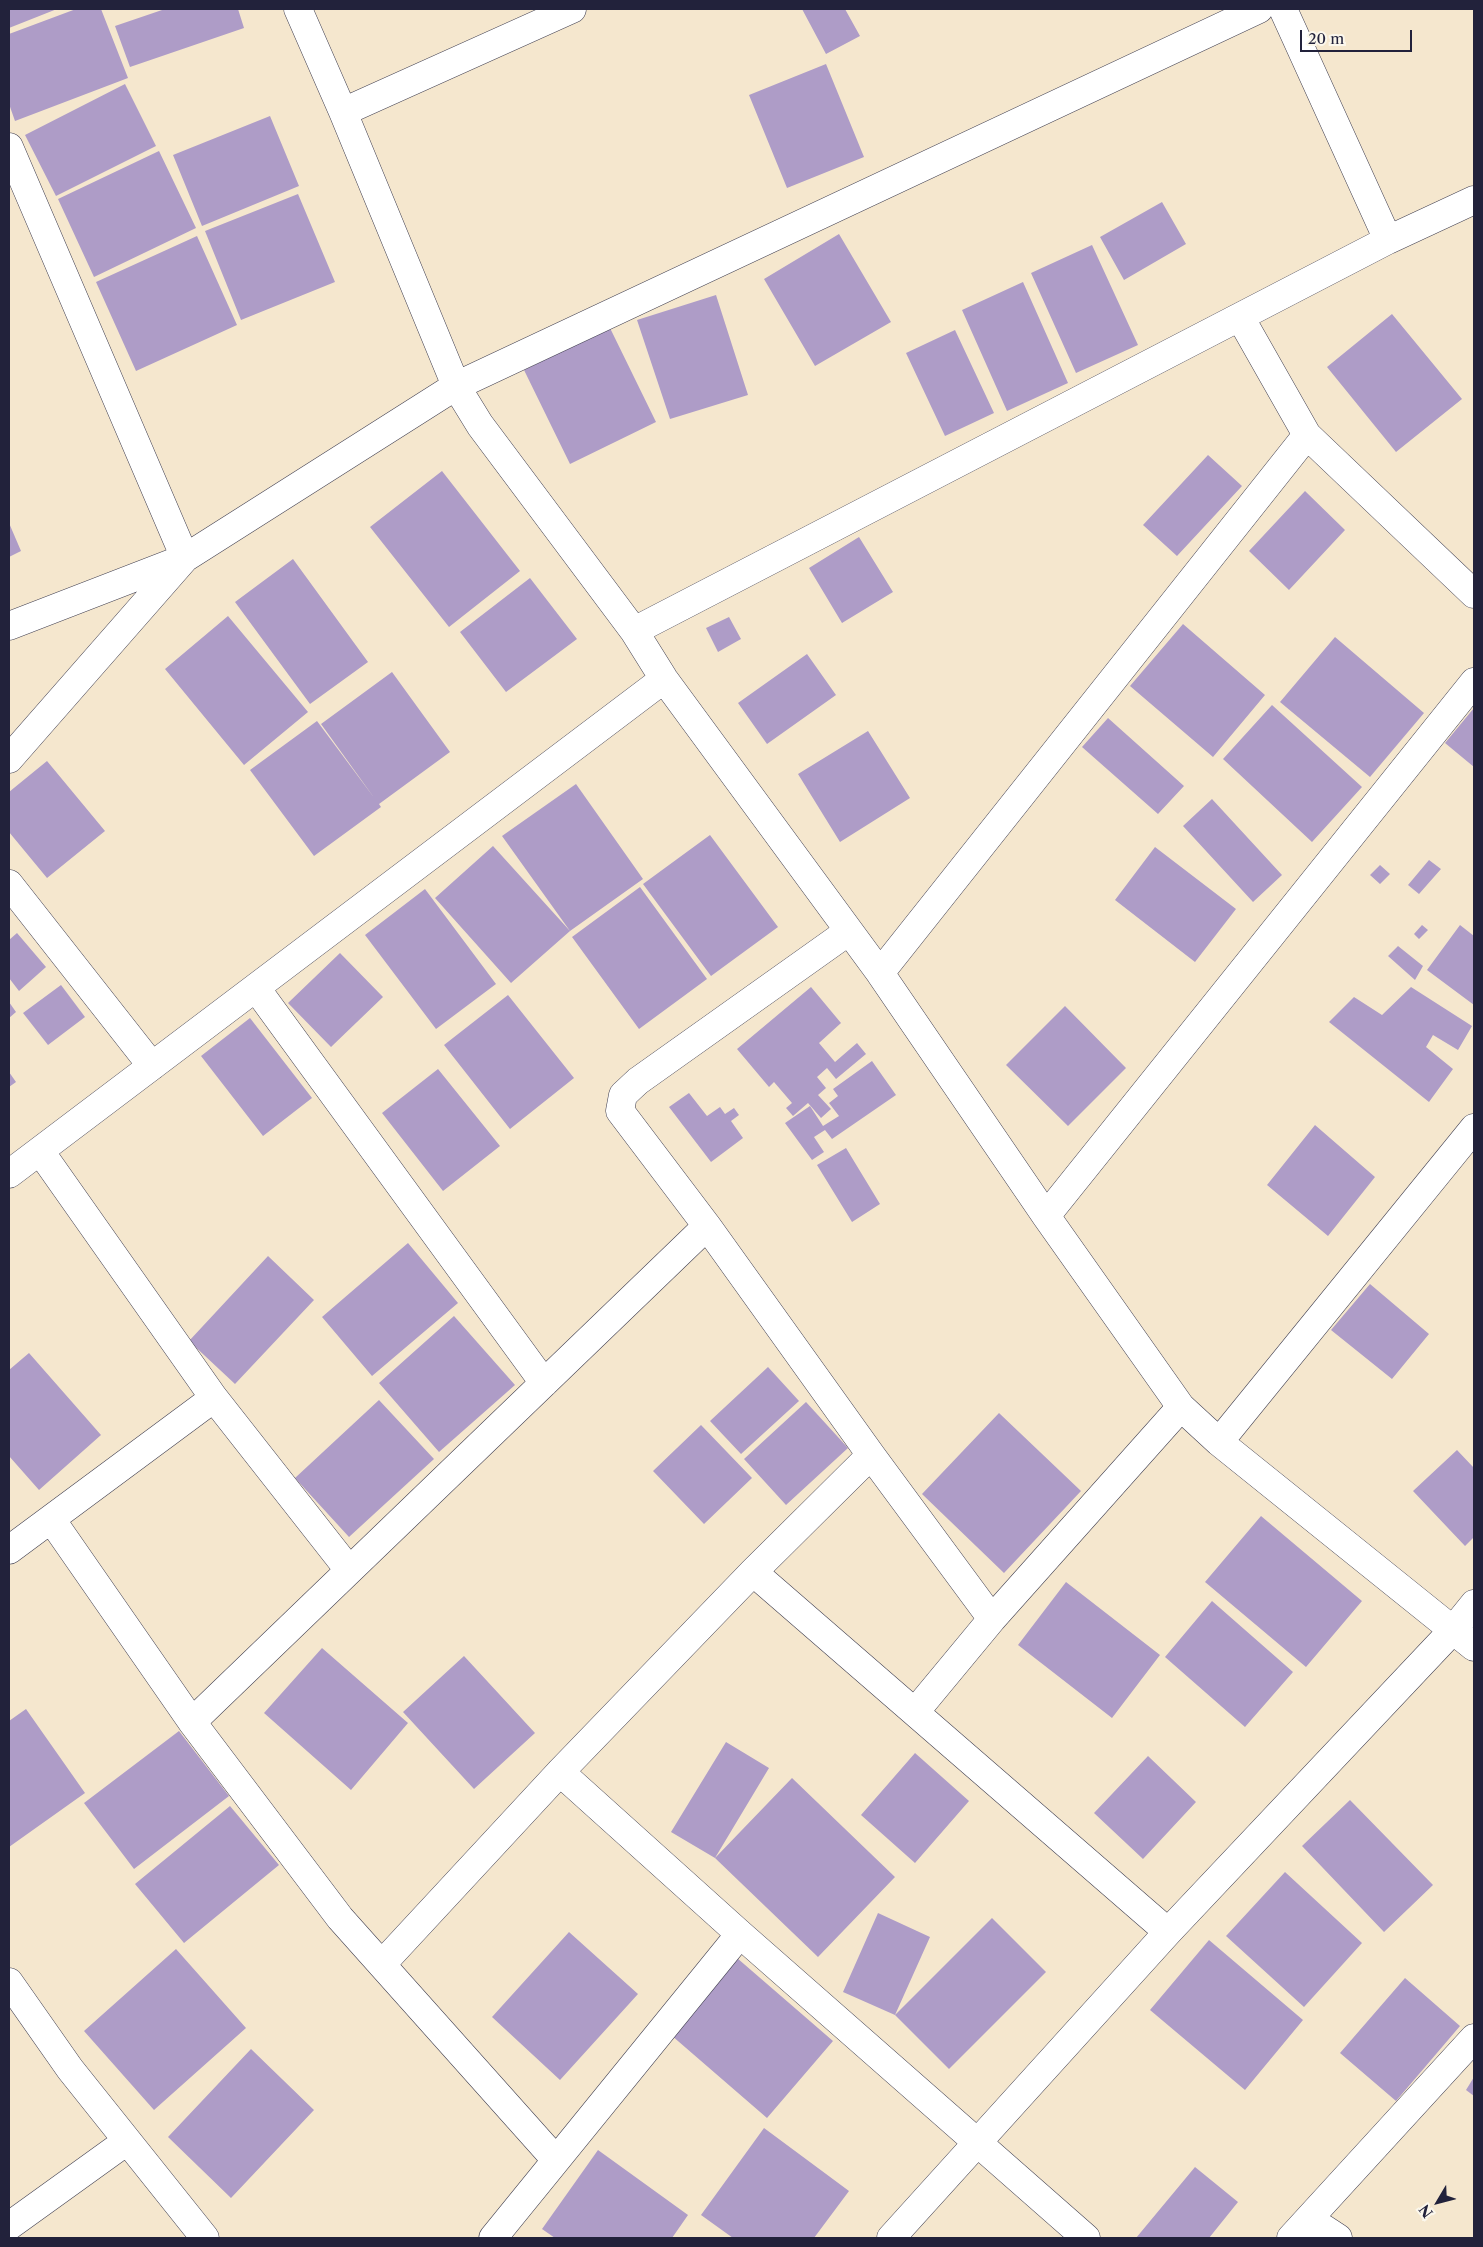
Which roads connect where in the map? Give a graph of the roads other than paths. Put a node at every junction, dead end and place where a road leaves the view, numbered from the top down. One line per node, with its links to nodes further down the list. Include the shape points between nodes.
1 (298, 9): 5 (street)
2 (572, 9): 5 (street)
3 (1260, 9): 10 (street)
4 (1283, 9): 8 (street)
5 (343, 112): 10 (street)
6 (9, 147): 12 (street)
7 (1474, 200): 8 (street)
8 (1388, 240): 9 (street)
9 (1240, 317): 11 (street); 15 (street)
10 (456, 386): 12 (street); 15 (street, via 480,425)
11 (1307, 435): 13 (street); 21 (street)
12 (185, 558): 14 (street); 18 (street)
13 (1474, 594)
14 (9, 626)
15 (634, 631): 16 (street)
16 (664, 679): 20 (street); 22 (street)
17 (1474, 682): 27 (street)
18 (9, 759)
19 (9, 884): 23 (street)
20 (849, 931): 21 (street); 28 (street, via 638,1081 623,1095 620,1111)
21 (880, 973): 27 (street)
22 (256, 988): 23 (street); 29 (street)
23 (152, 1066): 25 (street)
24 (1474, 1128): 32 (street)
25 (40, 1151): 26 (street); 30 (street)
26 (9, 1174)
27 (1046, 1216): 31 (street)
28 (707, 1226): 29 (street); 33 (street)
29 (544, 1383): 36 (street)
30 (214, 1398): 34 (street); 36 (street)
31 (1181, 1407): 32 (street); 39 (street)
32 (1219, 1442): 40 (street)
33 (871, 1455): 37 (street); 39 (street)
34 (51, 1519): 35 (street); 43 (street)
35 (9, 1550)
36 (349, 1570): 43 (street)
37 (753, 1572): 42 (street); 44 (street)
38 (1474, 1604): 40 (street)
39 (992, 1619): 42 (street)
40 (1453, 1630): 41 (street); 45 (street)
41 (1474, 1647)
42 (915, 1712): 45 (street)
43 (192, 1722): 47 (street, via 340,1918)
44 (560, 1772): 46 (street); 47 (street)
45 (1168, 1932): 51 (street)
46 (740, 1934): 51 (street); 52 (street)
47 (382, 1964): 52 (street)
48 (9, 1982): 50 (street, via 70,2070)
49 (1474, 2038): 54 (street)
50 (127, 2141): 53 (street); 55 (street)
51 (977, 2144): 57 (street); 58 (street)
52 (556, 2160): 56 (street)
53 (9, 2226)
54 (1300, 2229): 59 (street)
55 (205, 2238)
56 (493, 2238)
57 (891, 2238)
58 (1086, 2238)
59 (1338, 2238)

